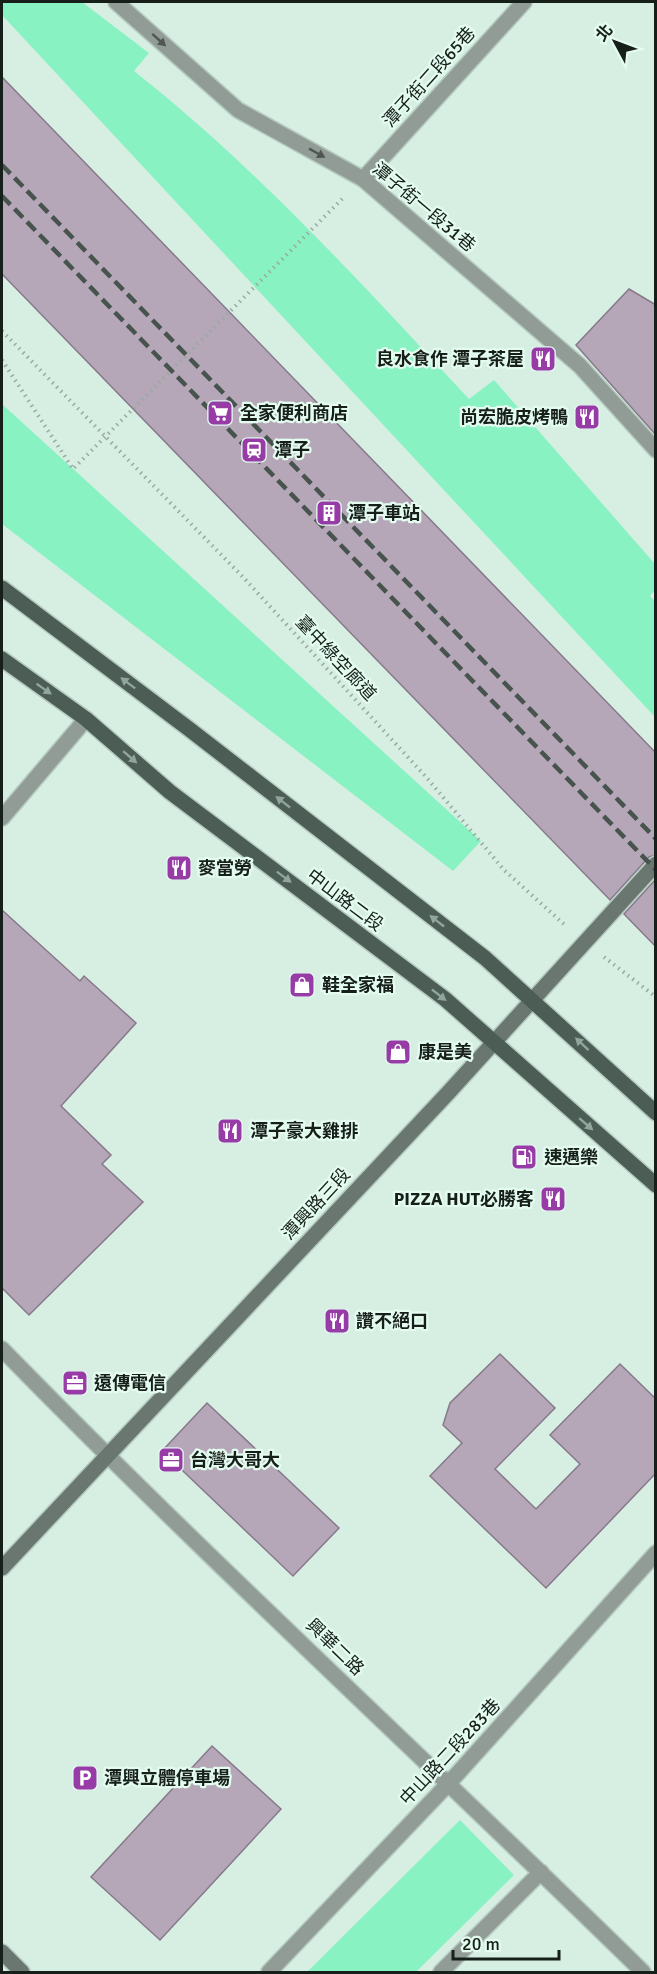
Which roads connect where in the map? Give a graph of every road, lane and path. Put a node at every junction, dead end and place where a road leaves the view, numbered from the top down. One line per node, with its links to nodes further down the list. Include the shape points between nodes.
1 (116, 2): 3 (street, 潭子街一段31巷, one-way to 3, via 238,110)
2 (524, 2): 3 (street, 潭子街二段65巷)
3 (363, 179): 5 (path, via 73,469); 6 (street, 潭子街一段31巷, via 580,366)
4 (2, 331): 12 (path, 臺中綠空廊道, via 243,577 427,778 504,870)
5 (2, 360)
6 (656, 450)
7 (2, 588): 14 (main road, one-way to 7, via 485,958)
8 (2, 658): 9 (main road, 中山路二段, one-way to 9)
9 (86, 719): 10 (street); 15 (main road, 中山路二段, one-way to 15, via 170,792 445,999)
10 (2, 818)
11 (656, 864): 12 (street, 潭興路三段)
12 (585, 941): 13 (path, 臺中綠空廊道); 14 (street, 潭興路三段)
13 (656, 997)
14 (531, 998): 15 (street, 潭興路三段); 16 (main road, one-way to 14)
15 (493, 1042): 17 (main road, 中山路二段, one-way to 17); 19 (street, 潭興路三段)
16 (656, 1113)
17 (656, 1185)
18 (2, 1349): 19 (street, 興華二路)
19 (106, 1456): 21 (street, 潭興路三段); 22 (street, 興華二路)
20 (656, 1553): 22 (street, 中山路二段283巷)
21 (2, 1568)
22 (449, 1783): 23 (street, 興華二路); 26 (street, 中山路二段283巷)
23 (541, 1872): 27 (street); 28 (street, 興華二路)
24 (2, 1952): 25 (street)
25 (22, 1972)
26 (269, 1972)
27 (441, 1972)
28 (643, 1972)

